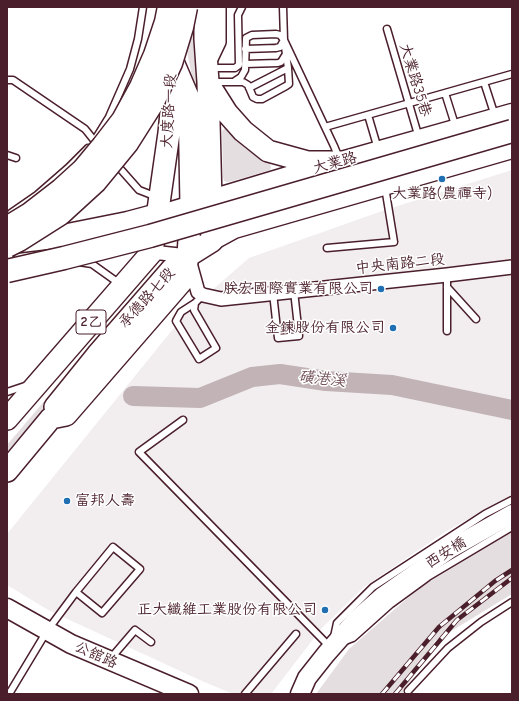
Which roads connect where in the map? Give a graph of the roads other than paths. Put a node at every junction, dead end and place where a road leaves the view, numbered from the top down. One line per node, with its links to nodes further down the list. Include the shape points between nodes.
1 (143, 7): 29 (lane, via 130,69 109,117)
2 (168, 7): 12 (main road, 大度路一段); 40 (highway, bridge, via 155,55 123,120 83,170 62,190)
3 (186, 7): 43 (highway, bridge, via 171,63 153,102 127,143 95,182 60,214)
4 (205, 7): 16 (main road)
5 (219, 7): 16 (street, via 218,42)
6 (242, 7): 16 (lane, via 238,15 239,65)
7 (283, 7): 9 (lane)
8 (386, 29): 22 (lane, 大業路35巷)
9 (284, 40): 10 (lane, via 280,47 276,48); 10 (lane, via 276,34 252,35 246,38); 11 (lane); 25 (lane)
10 (245, 49): 13 (lane)
11 (286, 54): 13 (lane, via 278,63); 14 (lane)
12 (172, 57): 37 (main road, via 189,99); 38 (main road, 大度路一段, via 170,133)
13 (245, 64): 18 (lane, via 241,77)
14 (288, 68): 20 (lane); 20 (lane, via 289,84 262,99 253,97)
15 (512, 74): 19 (lane)
16 (208, 75): 18 (lane); 35 (main road, via 227,113 243,131 268,151 308,162); 37 (main road)
17 (7, 80): 29 (lane, via 12,80 85,129)
18 (235, 81): 20 (lane, via 242,82)
19 (484, 82): 21 (lane); 28 (lane)
20 (249, 88)
21 (445, 93): 22 (lane); 26 (lane)
22 (409, 104): 24 (lane); 27 (lane, 大業路35巷)
23 (512, 113): 28 (main road, 大業路)
24 (368, 115): 25 (lane); 30 (lane)
25 (326, 127): 35 (lane)
26 (456, 129): 27 (main road, 大業路); 28 (main road, 大業路)
27 (419, 140): 30 (main road, 大業路)
28 (508, 140): 36 (main road, 大業路); 48 (highway, bridge)
29 (95, 141): 31 (lane); 39 (lane, via 37,195)
30 (378, 150): 35 (main road, 大業路)
31 (105, 152)
32 (7, 155): 34 (lane)
33 (110, 157): 38 (lane, via 139,190)
34 (16, 158)
35 (340, 162): 37 (main road, 大業路)
36 (385, 186): 41 (main road, 大業路, via 234,229); 44 (lane, via 394,242)
37 (201, 202): 38 (main road, 大業路); 41 (main road); 46 (main road)
38 (159, 206): 42 (highway, via 128,223 63,236); 45 (main road, 承德路七段)
39 (7, 216)
40 (7, 228)
41 (212, 241): 46 (main road, 承德路七段 / 2乙)
42 (7, 242)
43 (7, 246)
44 (327, 248)
45 (152, 252): 46 (street); 50 (main road, 承德路七段 / 2乙)
46 (188, 256): 53 (street); 58 (main road, 承德路七段, via 184,279 102,374); 58 (main road, 承德路七段 / 2乙, via 172,269 50,413)
47 (512, 267): 49 (street, 中央南路二段)
48 (9, 274): 50 (lane, via 37,261 60,259 92,264)
49 (447, 281): 51 (street, 中央南路二段); 54 (lane); 55 (lane)
50 (123, 286): 56 (main road, 承德路七段 / 2乙)
51 (294, 291): 52 (street, 中央南路二段); 52 (lane, via 298,336 278,338)
52 (273, 293): 53 (street, 中央南路二段)
53 (199, 299): 53 (lane, via 194,310 216,348 199,359 176,321 181,312)
54 (476, 319)
55 (447, 330)
56 (35, 387): 57 (lane); 59 (main road, 2乙)
57 (7, 392)
58 (58, 417): 61 (main road, 2乙)
59 (7, 418)
60 (183, 420): 71 (lane, via 139,452)
61 (7, 471)
62 (512, 500): 71 (lane, via 485,514 373,587 337,623)
63 (512, 514): 71 (main road, 西安橋, via 450,548 383,596 356,620)
64 (512, 527): 71 (lane, via 428,577 391,604 353,638)
65 (76, 592): 65 (lane, via 113,547 140,569 102,613); 68 (lane)
66 (512, 602): 73 (lane, via 448,648)
67 (7, 608): 68 (main road, 公舘路)
68 (46, 632): 72 (main road, 公舘路); 74 (lane)
69 (296, 634): 76 (lane)
70 (151, 642): 72 (lane, via 135,630)
71 (331, 648): 77 (main road, 西安橋, via 307,678)
72 (108, 661): 75 (main road, 公舘路)
73 (408, 692)
74 (9, 694)
75 (188, 694)
76 (245, 694)
77 (300, 694)

